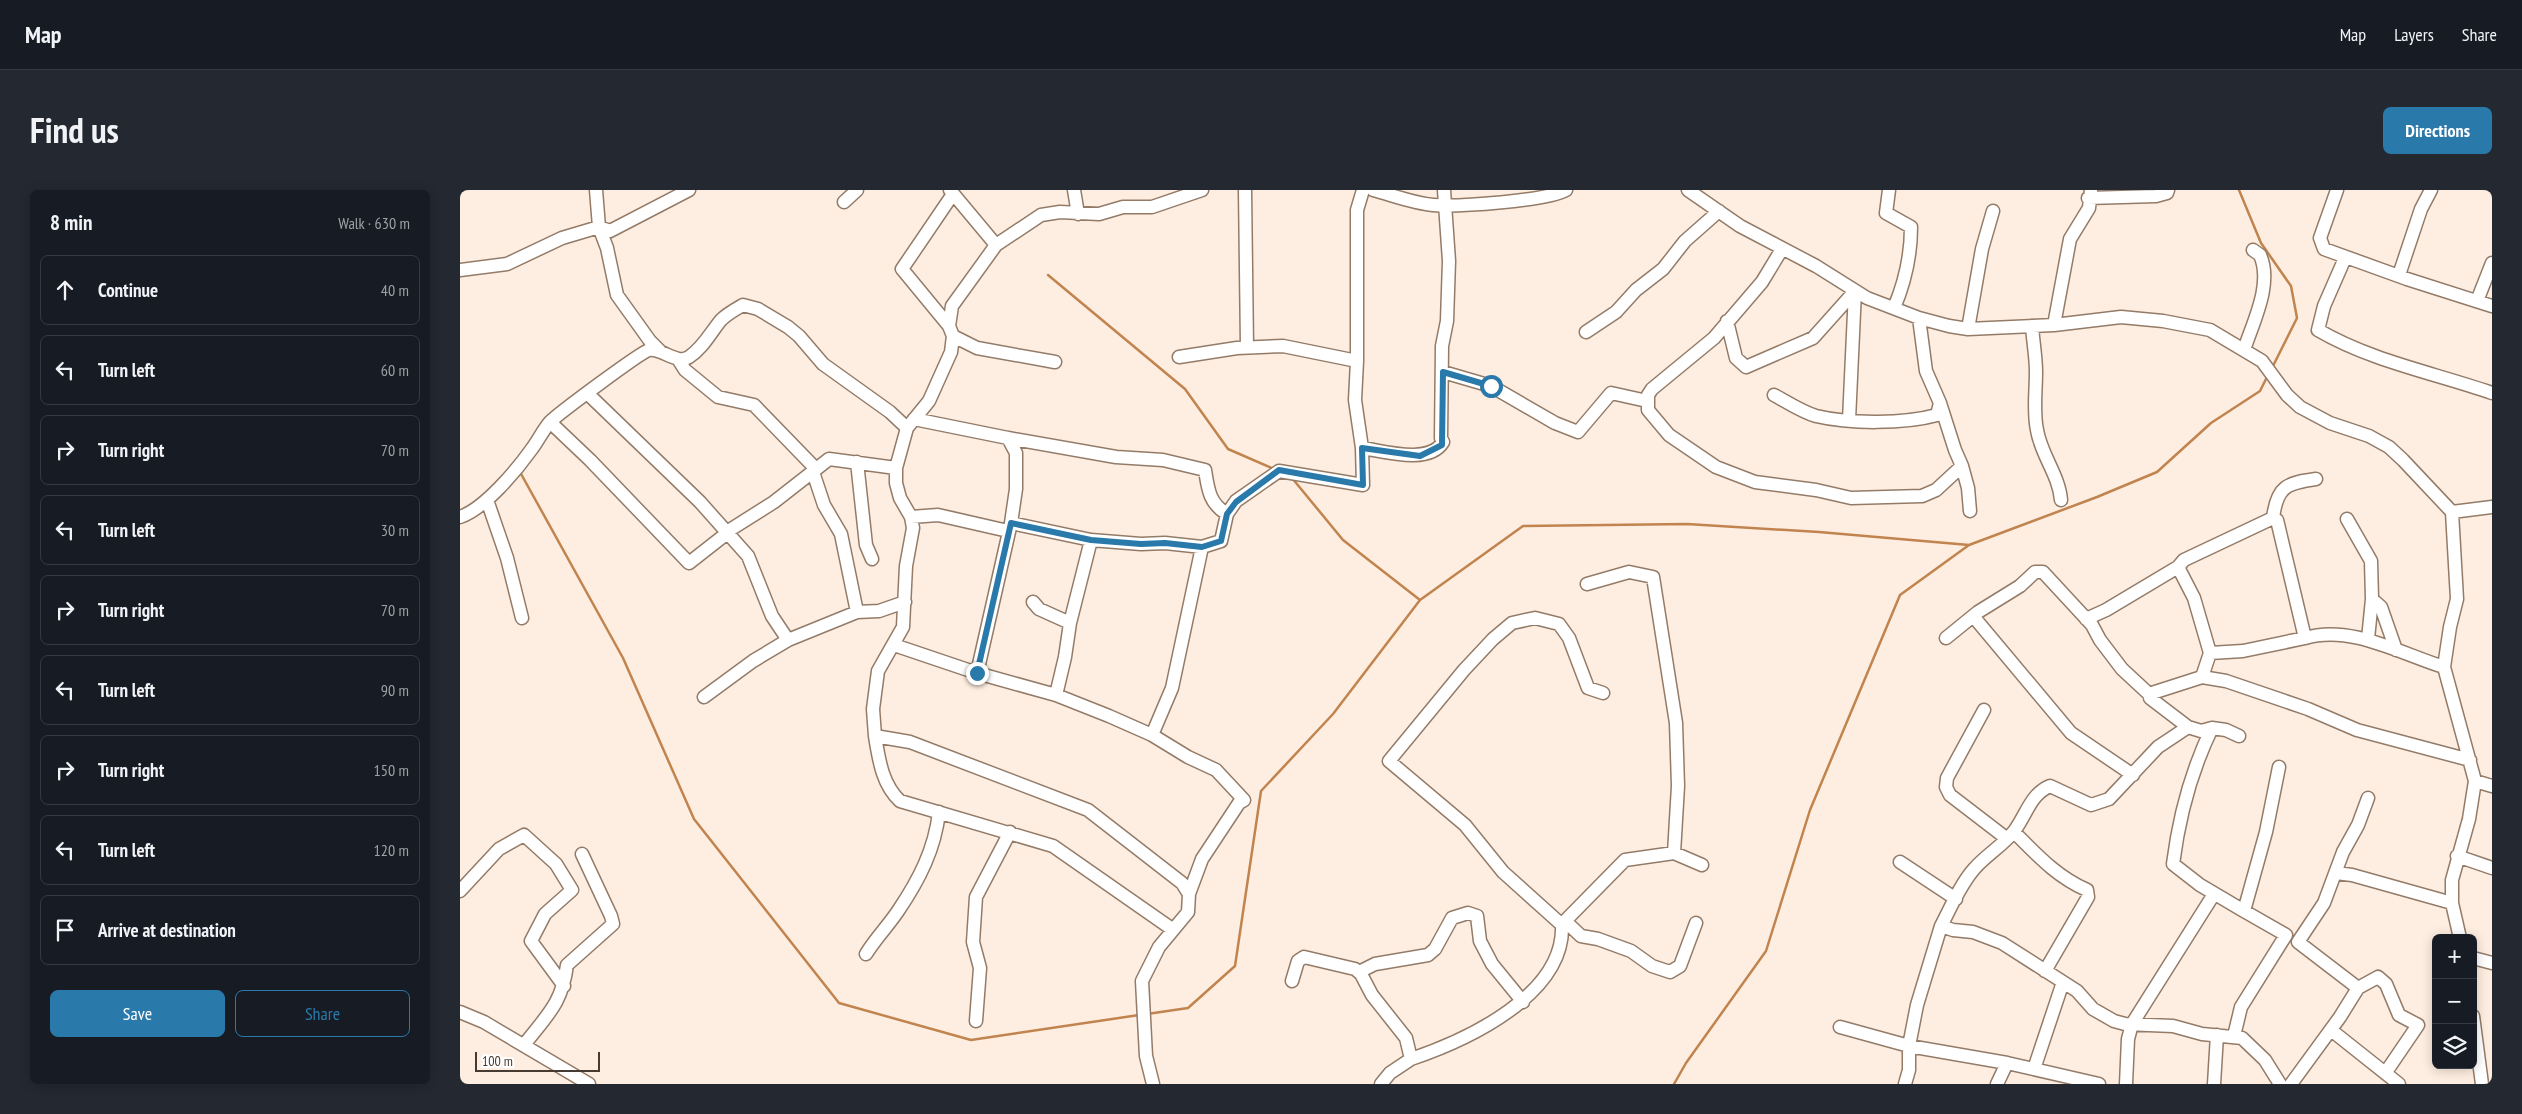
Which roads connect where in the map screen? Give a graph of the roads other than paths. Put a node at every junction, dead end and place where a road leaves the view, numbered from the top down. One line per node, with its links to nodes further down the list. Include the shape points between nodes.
1 (596, 190): 24 (street)
2 (689, 190): 24 (street, via 610,232)
3 (857, 190): 19 (street)
4 (1074, 190): 23 (street)
5 (1202, 190): 18 (street)
6 (1245, 190): 43 (street)
7 (1363, 190): 48 (street, via 1357,210)
8 (1373, 190): 20 (street)
9 (1444, 190): 20 (street)
10 (1566, 190): 20 (street, via 1539,198)
11 (1688, 190): 21 (street)
12 (1890, 190): 35 (street, via 1886,213 1911,227 1906,273)
13 (2168, 190): 17 (street, via 2156,196)
14 (2337, 190): 28 (street, via 2321,244 2324,249)
15 (2431, 190): 31 (street, via 2421,209)
16 (951, 192): 25 (street); 41 (street, via 902,269)
17 (2089, 194): 38 (street, via 2089,208 2070,239)
18 (1166, 196): 23 (street, via 1152,207 1123,207 1099,214)
19 (844, 202)
20 (1446, 206): 50 (street, via 1449,261)
21 (1719, 211): 26 (street); 42 (street, via 1616,312)
22 (1993, 211): 40 (street, via 1982,249)
23 (1078, 214): 25 (street, via 1041,214)
24 (599, 227): 30 (street, via 562,238 507,264); 45 (street, via 617,295)
25 (996, 245): 41 (street, via 952,306)
26 (1782, 249): 32 (street); 37 (street, via 1762,282)
27 (2253, 250): 44 (street, via 2260,254 2265,274 2261,298)
28 (2345, 258): 31 (street); 52 (street, via 2318,330 2388,360)
29 (2492, 263): 33 (street)
30 (460, 270)
31 (2399, 275): 33 (street)
32 (1855, 291): 35 (street); 37 (street, via 1813,338 1746,367 1736,358); 56 (street)
33 (2476, 301): 34 (street)
34 (2492, 306)
35 (1894, 308): 36 (street)
36 (1919, 318): 40 (street); 55 (street, via 1926,371)
37 (1727, 321): 54 (street, via 1714,338 1652,389)
38 (2054, 325): 39 (street); 44 (street, via 2121,317 2164,320 2210,330)
39 (2032, 326): 40 (street); 67 (street, via 2037,433 2060,487)
40 (1968, 329)
41 (951, 331): 49 (street, via 976,348); 58 (street, via 947,364 929,400)
42 (1586, 332)
43 (1247, 348): 46 (street); 48 (street, via 1283,346)
44 (2244, 350): 70 (street, via 2262,361 2300,407 2388,447)
45 (660, 351): 47 (street); 51 (street, via 647,350)
46 (1179, 357)
47 (678, 359): 58 (street, via 688,358 722,319 747,305 788,327 823,364 890,412); 64 (street, via 684,370 718,397 754,405)
48 (1357, 361): 60 (street, via 1355,400)
49 (1055, 362)
50 (1443, 372): 54 (street, via 1491,386 1555,423 1578,432 1611,393); 60 (street, via 1442,445 1420,456)
51 (587, 393): 57 (street); 77 (street, via 700,502)
52 (2492, 393)
53 (1774, 395): 56 (street, via 1815,416)
54 (1647, 400): 62 (street, via 1648,410 1669,434 1716,467 1755,482 1851,498 1922,496 1936,490)
55 (1940, 403): 56 (street, via 1937,415 1919,420); 62 (street)
56 (1849, 420)
57 (550, 422): 66 (street, via 530,452); 77 (street, via 689,563)
58 (911, 423): 59 (street); 63 (street)
59 (1008, 438): 71 (street, via 1116,457 1162,460 1205,470 1208,495); 76 (street, via 1016,453 1016,489)
60 (1362, 448): 71 (street, via 1363,485 1279,470 1236,502)
61 (857, 462): 63 (street); 64 (street, via 829,459); 80 (street, via 866,545)
62 (1962, 466): 69 (street)
63 (896, 468): 73 (street, via 900,498)
64 (815, 470): 77 (street); 86 (street, via 824,505 841,534)
65 (2316, 479): 74 (street, via 2292,482 2282,490 2275,499)
66 (487, 500): 72 (street); 88 (street, via 507,558)
67 (2061, 500)
68 (2492, 507): 70 (street)
69 (1970, 511)
70 (2452, 512): 98 (street, via 2457,599)
71 (1227, 514): 79 (street, via 1221,541)
72 (460, 517)
73 (911, 517): 76 (street, via 938,516); 84 (street, via 913,528 906,566)
74 (2273, 518): 81 (street, via 2184,560); 92 (street, via 2277,520)
75 (2347, 519): 83 (street, via 2371,562)
76 (1010, 527): 78 (street); 99 (street)
77 (726, 533): 94 (street, via 752,564 772,616)
78 (1091, 540): 79 (street); 90 (street)
79 (1202, 547): 108 (street, via 1172,688)
80 (872, 559)
81 (2178, 567): 89 (street); 97 (street, via 2194,598)
82 (1587, 584): 120 (street, via 1629,572 1653,577 1676,723 1678,786)
83 (2372, 599): 93 (street); 96 (street, via 2381,607)
84 (905, 602): 86 (street, via 879,611); 95 (street, via 903,627)
85 (1033, 602): 90 (street)
86 (857, 612): 94 (street)
87 (1974, 616): 89 (street, via 2039,571); 91 (street); 113 (street, via 2071,733)
88 (522, 618)
89 (2086, 619): 102 (street, via 2122,668)
90 (1070, 623): 103 (street)
91 (1946, 638)
92 (2305, 638): 93 (street, via 2315,635); 97 (street, via 2243,652)
93 (2368, 639): 96 (street)
94 (788, 640): 104 (street)
95 (894, 645): 99 (street); 109 (street, via 878,671 873,709)
96 (2396, 650): 98 (street)
97 (2210, 654): 100 (street)
98 (2444, 667): 111 (street)
99 (977, 673): 103 (street)
100 (2202, 677): 102 (street); 111 (street, via 2292,703 2357,730)
101 (1603, 693): 133 (street, via 1588,688 1559,624 1536,618 1512,623 1492,639 1389,760 1465,824 1502,872)
102 (2149, 694): 106 (street)
103 (1056, 695): 108 (street)
104 (704, 697)
105 (1984, 710): 119 (street, via 1947,778 1946,786 1950,795)
106 (2188, 727): 107 (street); 113 (street, via 2158,747)
107 (2212, 728): 110 (street); 129 (street, via 2193,774 2173,864)
108 (1152, 735): 128 (street, via 1188,758 1216,770 1244,800 1202,859)
109 (875, 736): 117 (street, via 878,759 890,791 900,801); 128 (street, via 910,742 1088,810 1182,883)
110 (2239, 736)
111 (2470, 760): 114 (street)
112 (2279, 767): 132 (street, via 2266,832)
113 (2133, 775): 119 (street, via 2109,799 2091,804 2050,786 2039,791)
114 (2475, 780): 115 (street); 122 (street, via 2469,819)
115 (2492, 786)
116 (2368, 798): 126 (street)
117 (939, 812): 118 (street); 140 (street, via 936,837 927,862 898,911)
118 (1010, 832): 136 (street, via 1053,846); 151 (street, via 976,897 973,942 980,968)
119 (2010, 835): 130 (street, via 2001,847 1973,870); 143 (street, via 2068,882 2087,890 2088,897)
120 (1674, 853): 124 (street); 133 (street, via 1625,860)
121 (582, 854): 147 (street, via 613,924 567,965)
122 (2457, 856): 125 (street); 131 (street)
123 (1900, 862): 130 (street)
124 (1702, 865)
125 (2492, 868)
126 (2336, 873): 131 (street, via 2352,874); 139 (street, via 2324,904)
127 (460, 892): 147 (street, via 499,849 524,835 556,864 572,890 545,914 531,941)
128 (1189, 894): 136 (street, via 1188,912)
129 (2214, 894): 132 (street); 152 (street)
130 (1956, 899): 135 (street)
131 (2452, 903): 137 (street)
132 (2244, 912): 138 (street)
133 (1563, 923): 134 (street, via 1581,936 1630,951 1652,966 1670,972 1680,966); 149 (street, via 1562,940 1544,979)
134 (1696, 923)
135 (1941, 926): 143 (street, via 1973,932 2002,944); 159 (street, via 1916,1005)
136 (1172, 929): 165 (street, via 1142,981 1146,1056)
137 (2459, 934)
138 (2286, 935): 139 (street); 157 (street, via 2241,1007)
139 (2298, 942): 148 (street)
140 (866, 954)
141 (2477, 959): 142 (street)
142 (2492, 963)
143 (2045, 971): 146 (street)
144 (1359, 972): 145 (street, via 1304,957 1298,961); 149 (street, via 1375,964 1428,955 1435,949 1452,918 1468,913 1477,916 1480,940 1492,964); 160 (street, via 1372,995 1406,1038)
145 (1292, 981)
146 (2063, 982): 152 (street, via 2104,1017); 162 (street)
147 (564, 986): 158 (street, via 559,1000)
148 (2358, 988): 155 (street); 163 (street, via 2378,977 2386,984 2399,1015 2418,1025)
149 (1522, 1002): 160 (street, via 1468,1036)
150 (460, 1012): 158 (street)
151 (976, 1021)
152 (2132, 1024): 156 (street, via 2173,1026); 170 (street)
153 (2474, 1024): 175 (street)
154 (1840, 1028): 159 (street)
155 (2331, 1030): 163 (street); 173 (street)
156 (2217, 1035): 157 (street); 171 (street)
157 (2234, 1036): 172 (street, via 2242,1038 2256,1051)
158 (524, 1045): 164 (street)
159 (1909, 1046): 161 (street); 167 (street, via 1909,1070)
160 (1411, 1059): 166 (street, via 1390,1073)
161 (2007, 1063): 162 (street); 168 (street)
162 (2034, 1069): 169 (street)
163 (2386, 1072): 174 (street)
164 (589, 1084)
165 (1153, 1084)
166 (1381, 1084)
167 (1905, 1084)
168 (1997, 1084)
169 (2099, 1084)
170 (2126, 1084)
171 (2214, 1084)
172 (2280, 1084)
173 (2291, 1084)
174 (2399, 1084)
175 (2482, 1084)

